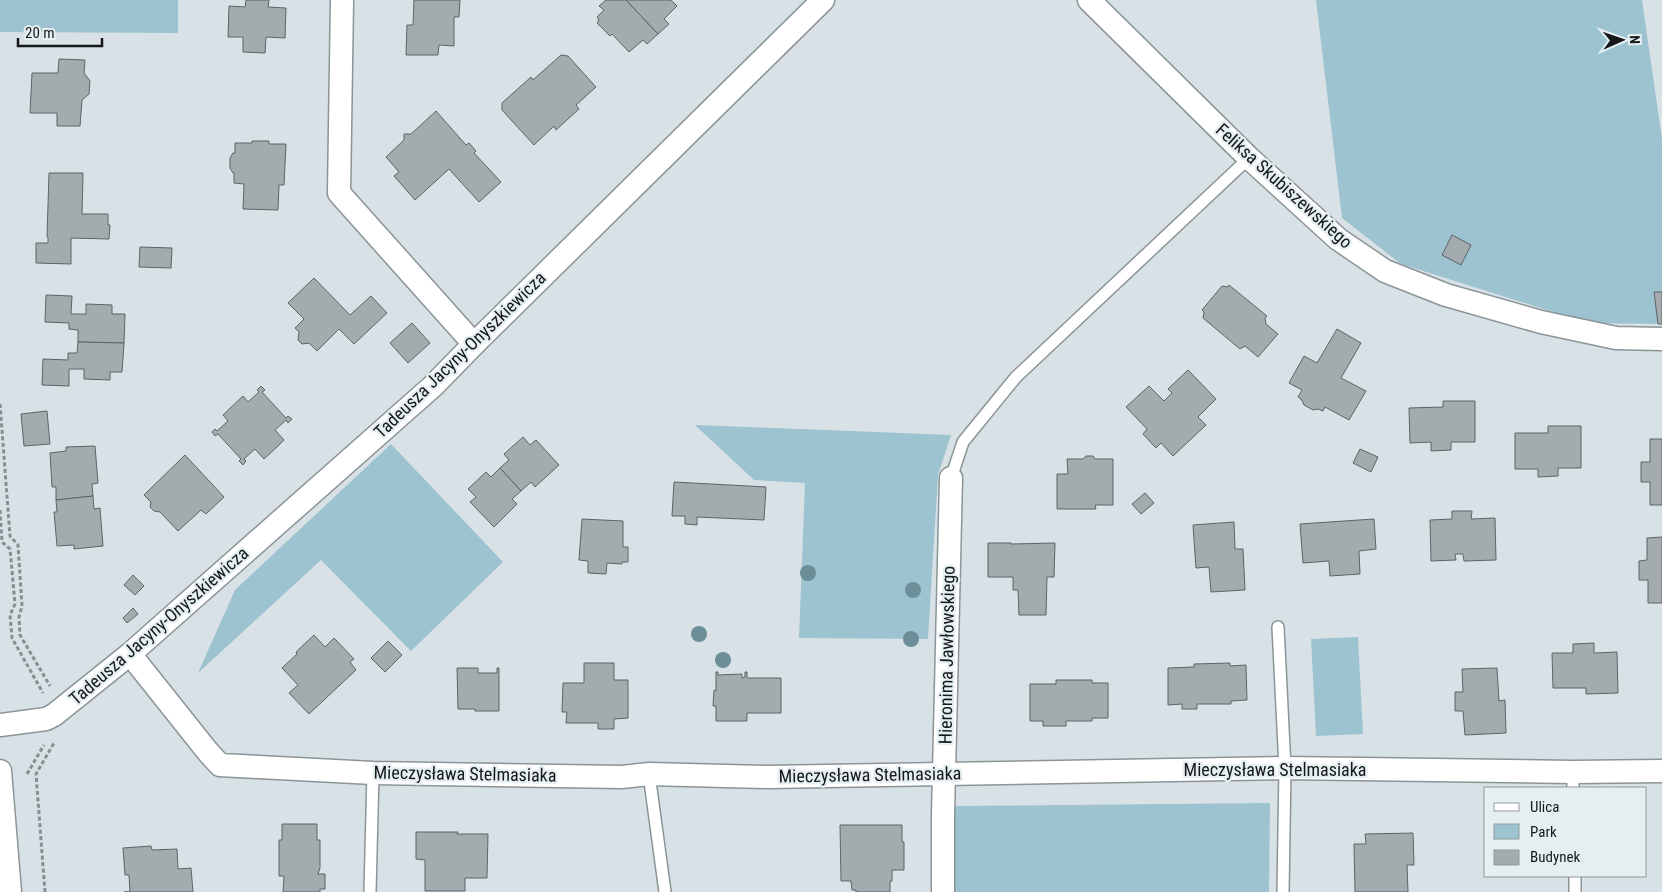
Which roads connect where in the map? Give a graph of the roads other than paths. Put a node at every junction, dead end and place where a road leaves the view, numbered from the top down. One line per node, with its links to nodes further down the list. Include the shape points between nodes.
1 (342, 0): 6 (street, via 339,193)
2 (823, 0): 6 (street, Tadeusza Jacyny-Onyszkiewicza)
3 (1089, 0): 4 (street, Feliksa Skubiszewskiego)
4 (1249, 158): 5 (street, Feliksa Skubiszewskiego, via 1338,239 1385,271 1446,296 1541,322 1616,338); 7 (lane, via 1016,377 963,442)
5 (1662, 339)
6 (474, 344): 9 (street, Tadeusza Jacyny-Onyszkiewicza, via 434,386)
7 (951, 478): 16 (street, Hieronima Jawłowskiego)
8 (1278, 627): 11 (lane)
9 (130, 654): 10 (street, Tadeusza Jacyny-Onyszkiewicza, via 50,717); 14 (street, Mieczysława Stelmasiaka, via 220,765)
10 (0, 725)
11 (1285, 768): 16 (street, Mieczysława Stelmasiaka); 18 (street, Mieczysława Stelmasiaka); 24 (lane)
12 (0, 771): 17 (street)
13 (1662, 771): 18 (street, Mieczysława Stelmasiaka)
14 (373, 773): 15 (street, Mieczysława Stelmasiaka, via 622,777); 21 (lane)
15 (649, 774): 16 (street, Mieczysława Stelmasiaka, via 768,777); 22 (lane)
16 (945, 774): 23 (street, Hieronima Jawłowskiego)
17 (0, 775): 20 (street)
18 (1573, 780)
19 (1575, 877): 25 (lane)
20 (10, 892)
21 (370, 892)
22 (665, 892)
23 (943, 892)
24 (1283, 892)
25 (1575, 892)

